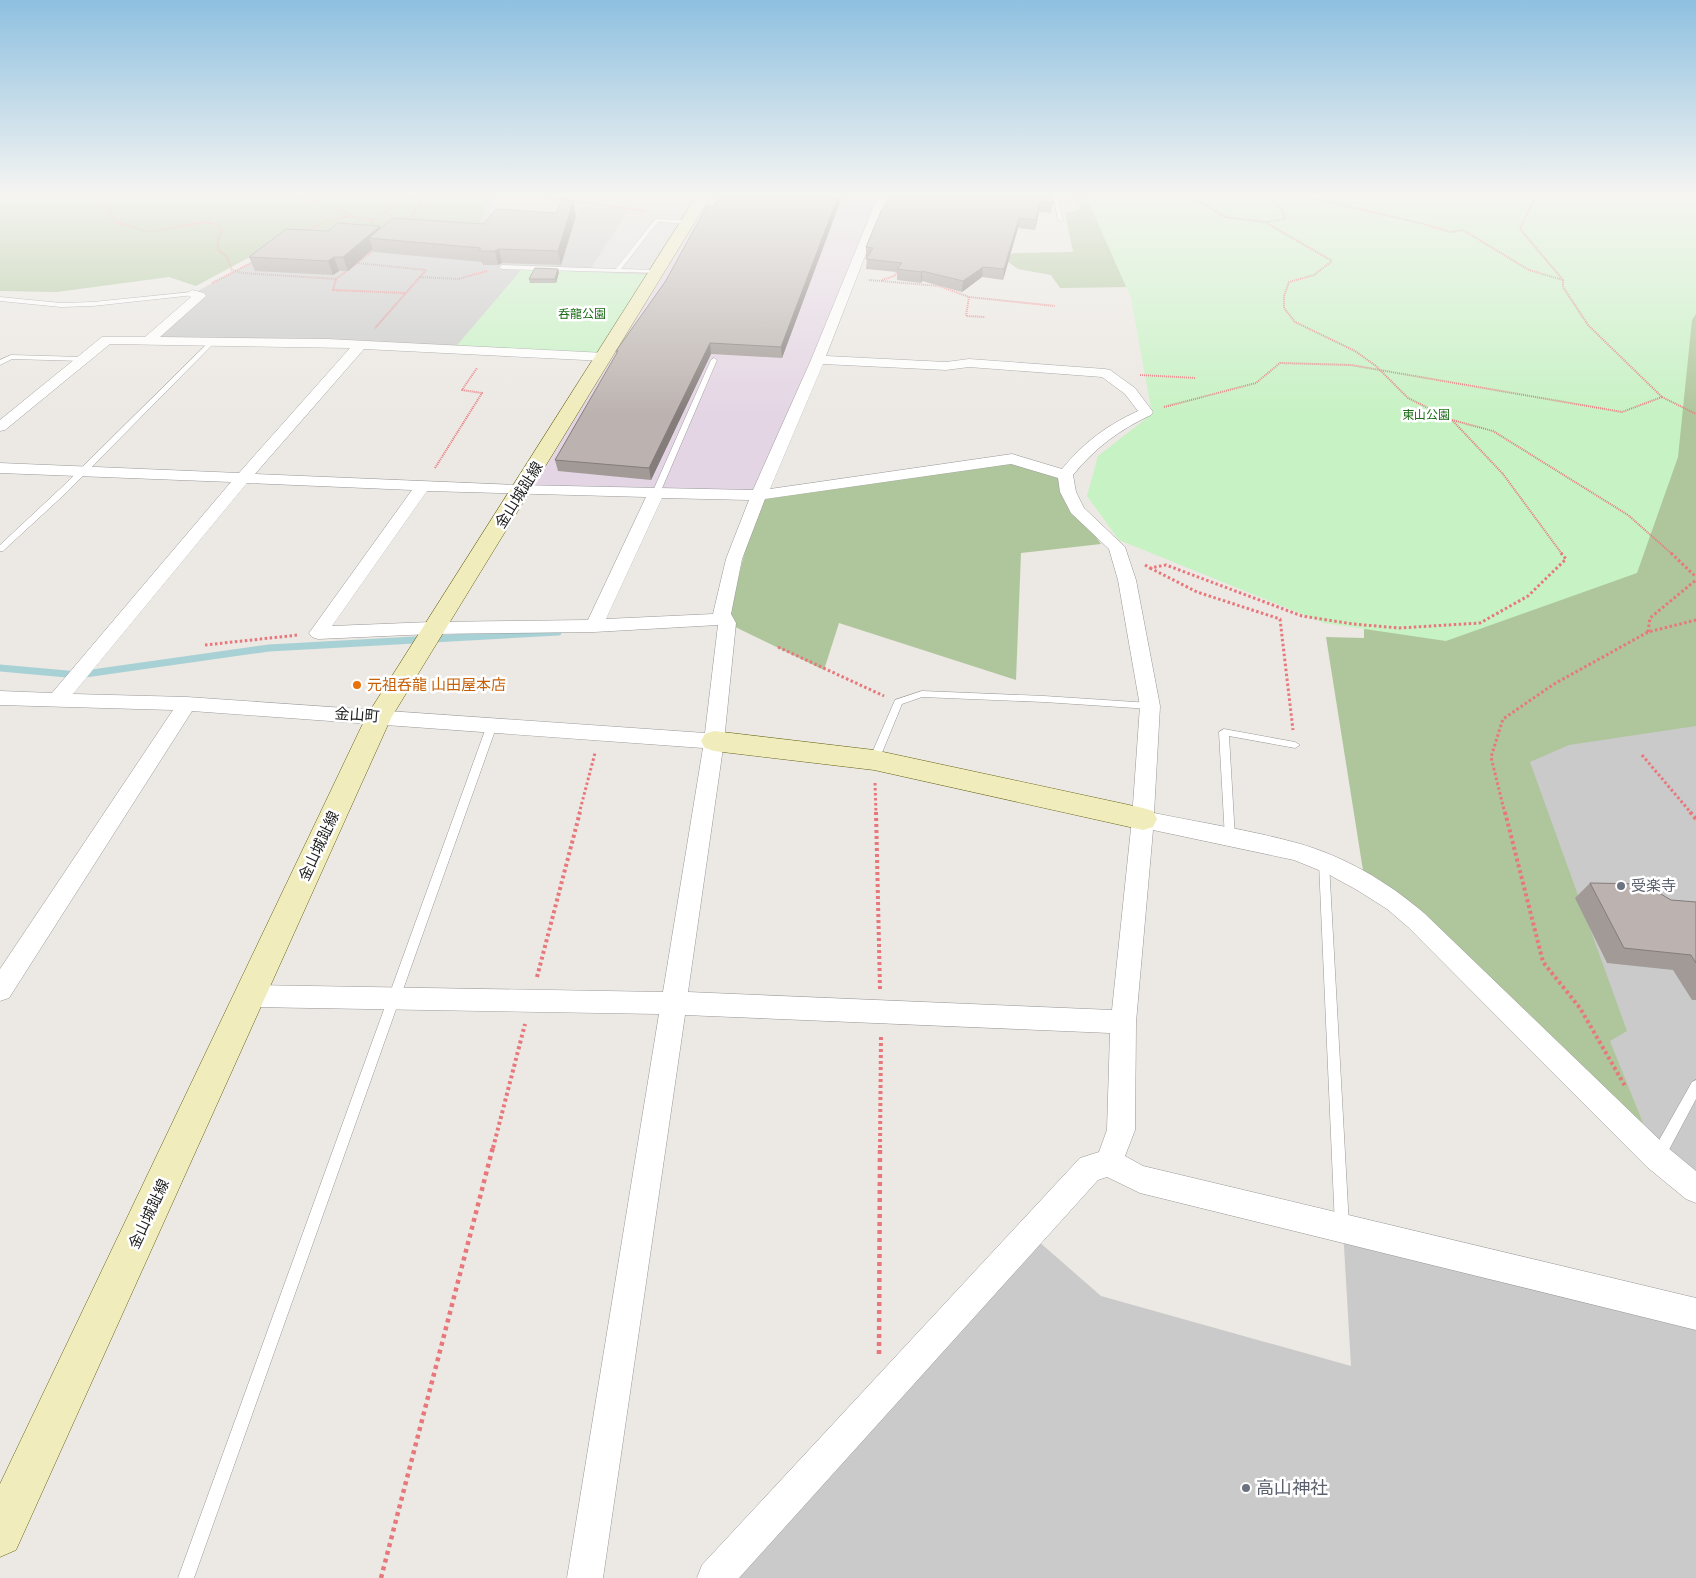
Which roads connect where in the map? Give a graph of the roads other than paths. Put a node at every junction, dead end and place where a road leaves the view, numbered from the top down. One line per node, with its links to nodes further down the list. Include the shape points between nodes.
1 (520, 268): 5 (lane)
2 (620, 268): 5 (lane)
3 (660, 268): 6 (main road, 金山城趾線)
4 (854, 268): 15 (street)
5 (617, 271): 6 (lane)
6 (657, 272): 12 (main road, 金山城趾線)
7 (192, 294): 8 (lane, via 61,305); 9 (street, via 200,296)
8 (0, 299)
9 (149, 340): 10 (street); 13 (street, via 107,340)
10 (214, 340): 11 (street); 19 (lane)
11 (360, 345): 12 (street); 21 (street)
12 (605, 357): 23 (main road, 金山城趾線)
13 (83, 359): 16 (lane, via 11,357); 17 (street)
14 (714, 360): 24 (lane)
15 (818, 360): 20 (street, via 946,366 969,363 1106,373 1130,391 1146,412 1099,437); 25 (street)
16 (0, 363)
17 (0, 427)
18 (0, 468): 19 (street)
19 (83, 472): 21 (street); 26 (lane)
20 (1065, 475): 25 (street, via 1012,459); 33 (street, via 1068,492 1077,510 1117,547 1127,580)
21 (243, 478): 22 (street); 31 (street)
22 (424, 486): 23 (street); 29 (street, via 318,633)
23 (522, 490): 24 (street); 29 (main road, 金山城趾線)
24 (656, 493): 25 (street); 28 (street)
25 (759, 495): 27 (street, via 734,559 722,614)
26 (0, 549)
27 (725, 619): 28 (street); 36 (street)
28 (594, 626): 29 (street)
29 (435, 628): 34 (main road, 金山城趾線)
30 (0, 698): 31 (street, 金山町)
31 (57, 700): 32 (street, 金山町)
32 (187, 704): 34 (street, 金山町); 42 (street)
33 (1150, 706): 38 (lane, via 922,694 898,702); 39 (street)
34 (379, 717): 35 (street, 金山町); 43 (main road, 金山城趾線)
35 (492, 725): 36 (street, 金山町); 44 (lane)
36 (714, 742): 38 (main road); 45 (street)
37 (1295, 745): 40 (lane, via 1224,732)
38 (874, 760): 39 (main road)
39 (1143, 819): 40 (street); 46 (street)
40 (1230, 838): 41 (street, via 1298,852)
41 (1324, 863): 48 (street, via 1365,883 1416,920); 51 (lane)
42 (0, 990)
43 (250, 996): 44 (street); 53 (main road, 金山城趾線)
44 (393, 998): 45 (street); 54 (lane)
45 (674, 1004): 46 (street); 55 (street)
46 (1123, 1022): 49 (street, via 1121,1130)
47 (1696, 1086): 48 (lane)
48 (1658, 1157): 50 (street)
49 (1108, 1163): 51 (street, via 1140,1179); 56 (street, via 1090,1168)
50 (1696, 1189)
51 (1343, 1229): 52 (street)
52 (1696, 1314)
53 (0, 1534)
54 (186, 1578)
55 (585, 1578)
56 (715, 1578)

